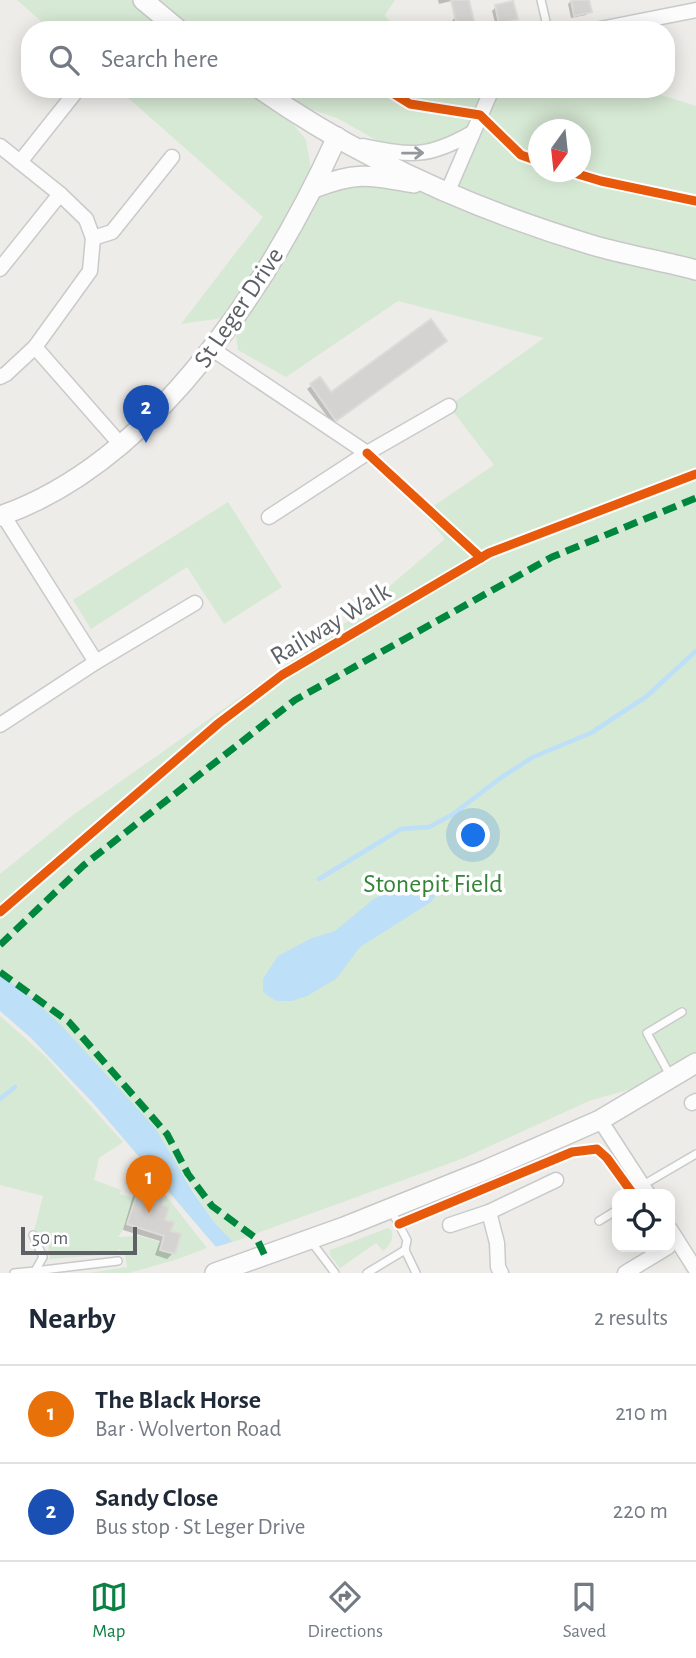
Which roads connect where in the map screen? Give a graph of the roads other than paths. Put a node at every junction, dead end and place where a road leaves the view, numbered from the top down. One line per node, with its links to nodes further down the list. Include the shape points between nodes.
1 (143, 0): 6 (street)
2 (541, 0): 7 (lane)
3 (660, 0): 5 (street)
4 (696, 10): 5 (street)
5 (664, 16): 8 (street)
6 (168, 21)
7 (546, 21)
8 (639, 21)
9 (71, 98): 16 (street)
10 (275, 98): 13 (street)
11 (488, 98): 12 (street)
12 (472, 133): 13 (street, one-way to 12, via 399,153 424,153 446,148); 18 (street)
13 (344, 140): 17 (street, St Leger Drive); 18 (street)
14 (0, 146): 16 (street)
15 (172, 157): 20 (street, via 112,232)
16 (20, 162): 19 (street)
17 (314, 187): 18 (street, via 369,174); 24 (street, St Leger Drive)
18 (441, 190): 22 (street, via 594,245)
19 (60, 194): 20 (street, via 86,219); 21 (street)
20 (93, 238): 23 (street, via 90,271)
21 (0, 269)
22 (696, 270)
23 (35, 347): 25 (street); 27 (street)
24 (212, 349): 27 (street, St Leger Drive); 28 (street)
25 (0, 377)
26 (449, 406): 28 (street)
27 (121, 445): 29 (street, St Leger Drive, via 64,486)
28 (367, 453): 30 (street)
29 (1, 516): 32 (street)
30 (269, 517)
31 (195, 603): 32 (street)
32 (96, 662): 33 (street)
33 (0, 724)
34 (682, 1012): 36 (lane, via 647,1033)
35 (696, 1063): 36 (street)
36 (672, 1077): 37 (street)
37 (600, 1120): 40 (street); 42 (street)
38 (696, 1154): 41 (lane)
39 (556, 1180): 43 (street)
40 (643, 1189)
41 (649, 1189)
42 (391, 1209): 48 (street); 50 (lane, via 407,1240)
43 (489, 1212): 46 (street); 60 (street)
44 (612, 1213): 45 (lane)
45 (599, 1221)
46 (450, 1225)
47 (33, 1234): 53 (lane, via 43,1257)
48 (310, 1240): 56 (street); 57 (lane)
49 (675, 1246): 54 (street)
50 (405, 1250): 58 (lane); 59 (lane)
51 (655, 1252): 61 (street)
52 (118, 1261): 53 (lane)
53 (35, 1270): 55 (lane)
54 (696, 1270)
55 (14, 1273)
56 (215, 1273)
57 (335, 1273)
58 (367, 1273)
59 (415, 1273)
60 (501, 1273)
61 (625, 1273)

